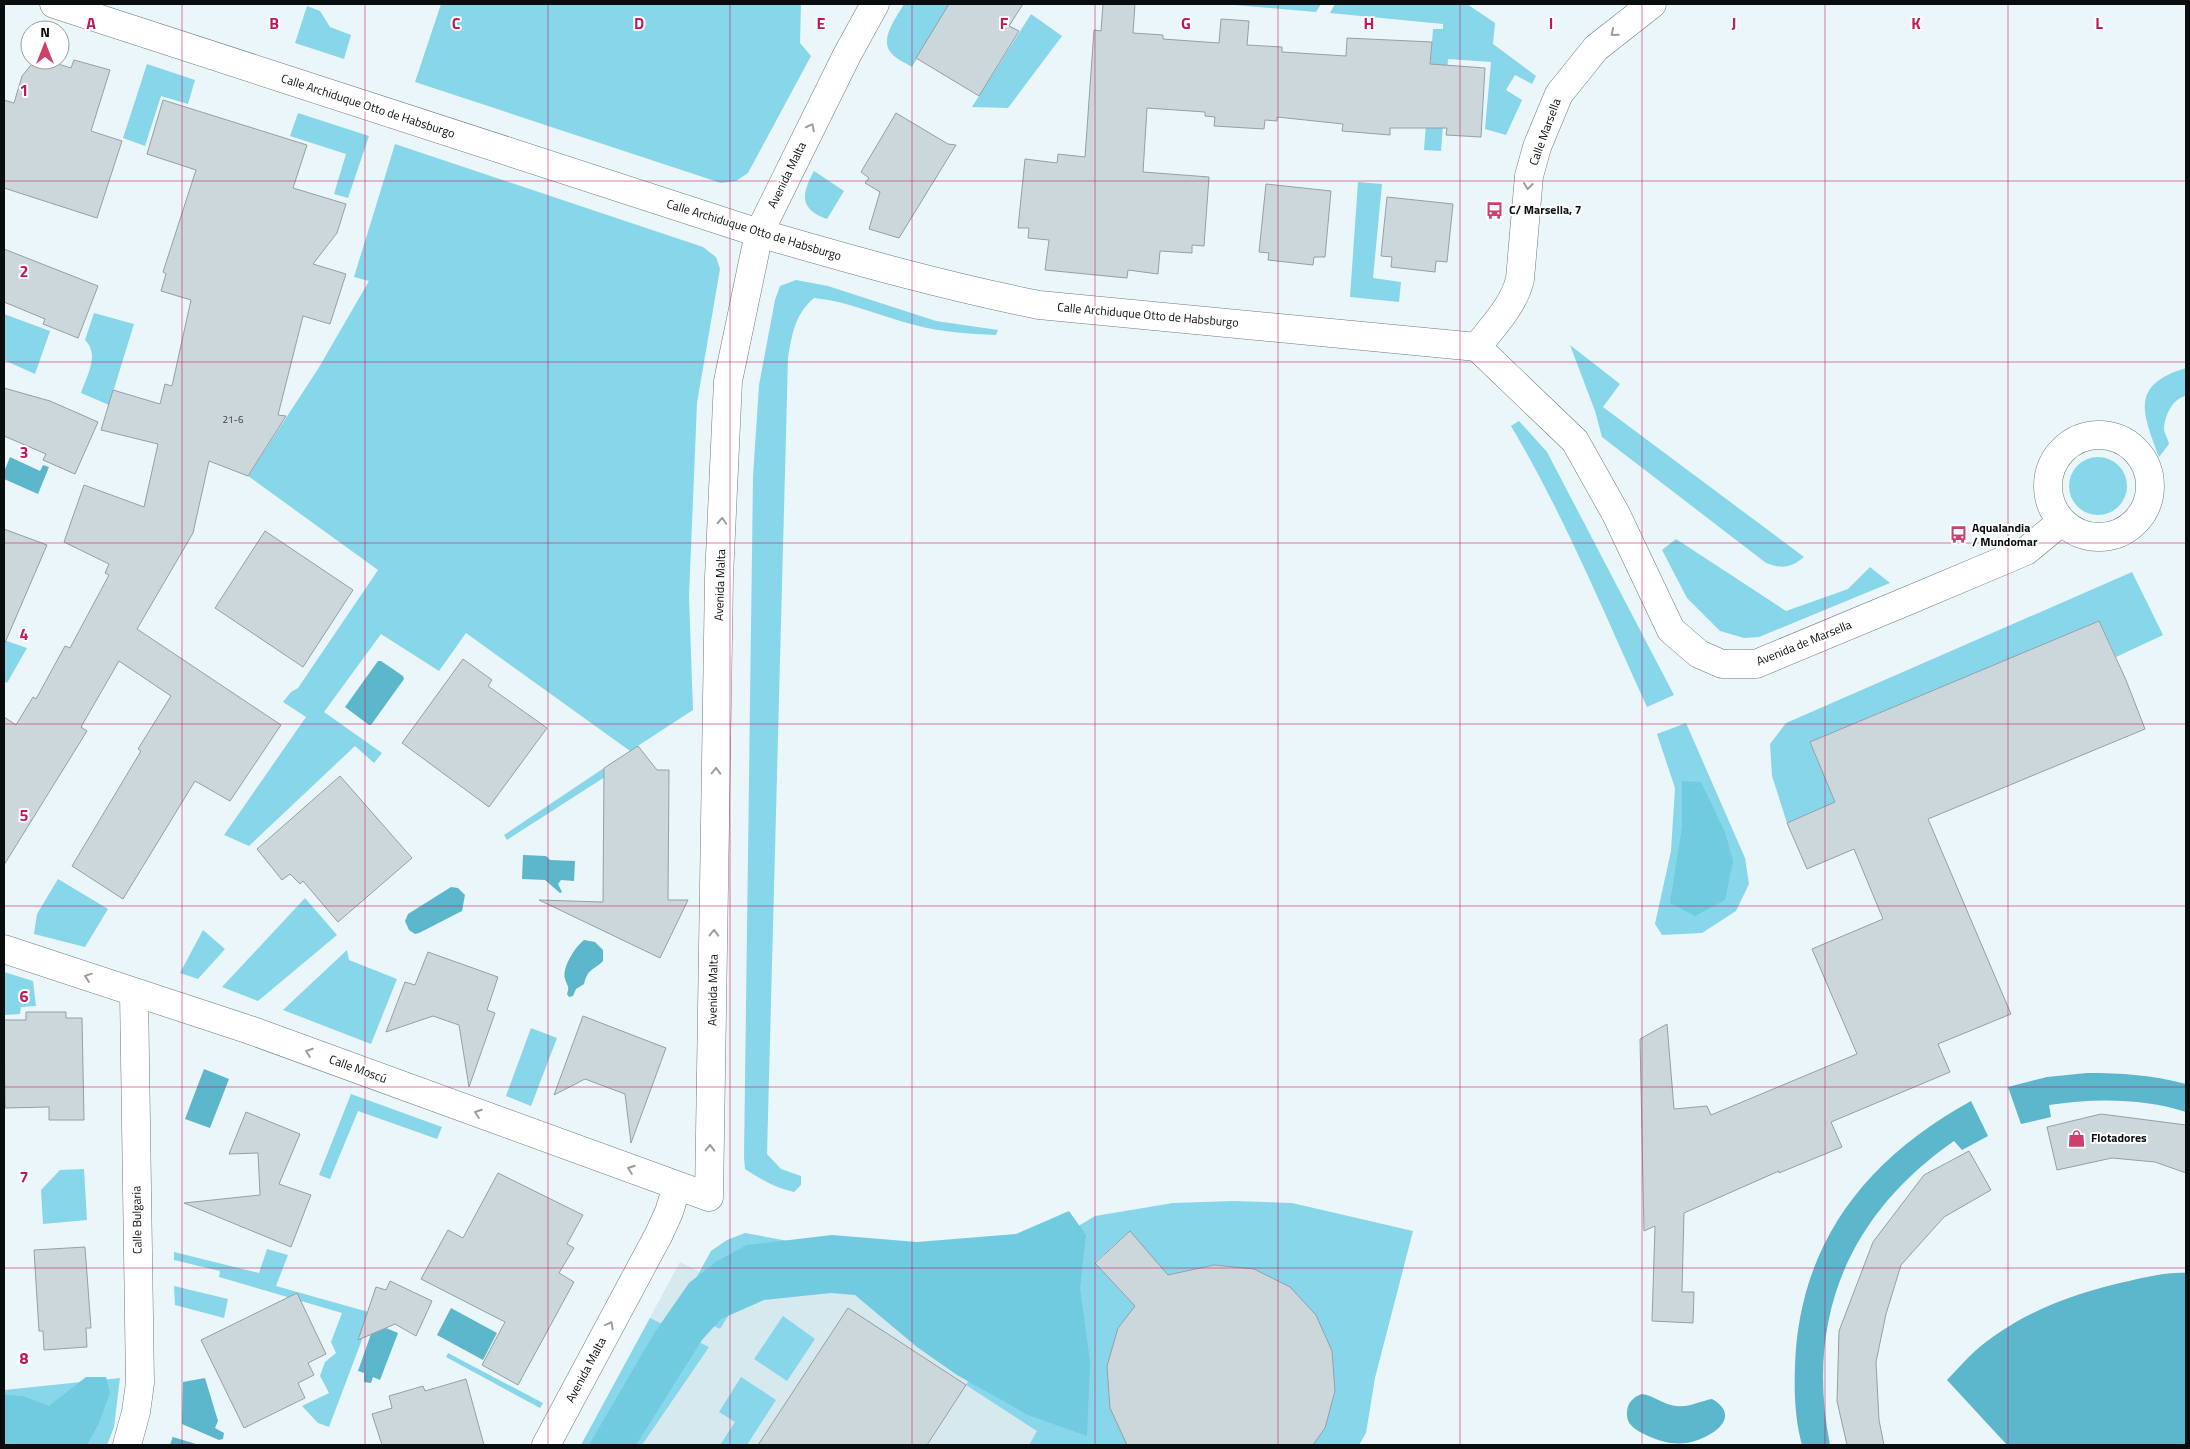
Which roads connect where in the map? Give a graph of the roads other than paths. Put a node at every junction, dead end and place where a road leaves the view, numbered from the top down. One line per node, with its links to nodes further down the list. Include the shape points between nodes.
1 (54, 4): 4 (street, Calle Archiduque Otto de Habsburgo)
2 (876, 4): 4 (street, Avenida Malta, one-way to 2, via 847,55)
3 (1652, 4): 5 (street, Calle Marsella, one-way to 5, via 1596,48 1559,94 1529,176 1518,290)
4 (759, 233): 5 (street, Calle Archiduque Otto de Habsburgo, via 932,282 1039,305); 10 (street, Avenida Malta, one-way to 4, via 719,577 728,381)
5 (1477, 346): 6 (street, Avenida de Marsella, via 1575,441 1616,514 1672,630 1699,654 1722,664 1756,664 1894,607 2026,551)
6 (2061, 522)
7 (4, 949): 8 (street, Calle Moscú, one-way to 7)
8 (134, 993): 9 (street, Calle Moscú, one-way to 8, via 250,1030); 11 (street, Calle Bulgaria, via 140,1383)
9 (676, 1186): 10 (street, Calle Moscú); 12 (street, Avenida Malta, one-way to 9, via 659,1234)
10 (709, 1197)
11 (127, 1445)
12 (546, 1445)

